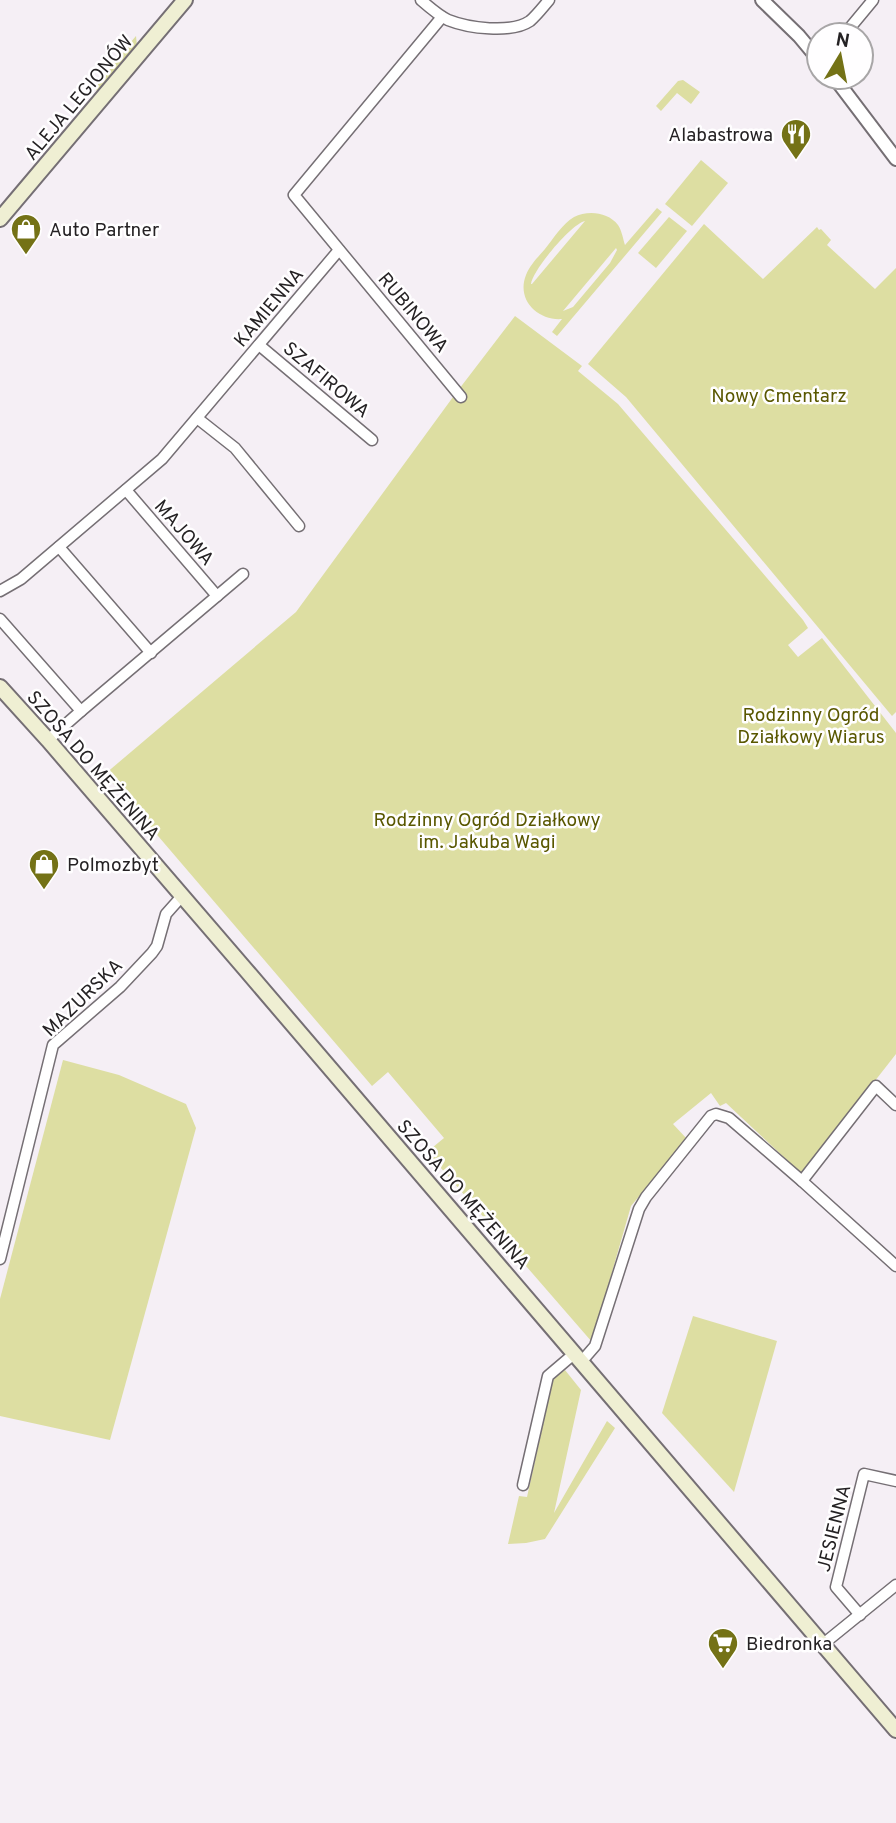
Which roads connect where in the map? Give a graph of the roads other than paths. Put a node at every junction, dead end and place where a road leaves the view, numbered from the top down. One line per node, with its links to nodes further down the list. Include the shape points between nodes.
1 (185, 0): 11 (main road, ALEJA LEGIONÓW)
2 (421, 0): 6 (street)
3 (549, 0): 6 (street, via 530,21 512,27 470,25)
4 (762, 0): 8 (street)
5 (873, 0): 7 (street)
6 (442, 16): 12 (street, via 294,195)
7 (856, 21)
8 (805, 44)
9 (845, 91): 10 (street)
10 (896, 159)
11 (0, 219)
12 (339, 250): 13 (street, KAMIENNA); 14 (street, RUBINOWA)
13 (259, 345): 15 (street, KAMIENNA); 16 (street, SZAFIROWA)
14 (461, 397)
15 (197, 418): 17 (street, KAMIENNA, via 162,459); 18 (street, via 234,448)
16 (372, 440)
17 (125, 490): 19 (street, KAMIENNA); 22 (street, MAJOWA)
18 (299, 526)
19 (59, 547): 21 (street, KAMIENNA); 24 (street)
20 (243, 574): 22 (street)
21 (0, 590)
22 (217, 596): 24 (street)
23 (0, 619): 26 (street)
24 (151, 653): 26 (street)
25 (0, 687): 27 (main road, SZOSA DO MĘŻENINA)
26 (81, 710): 27 (street)
27 (48, 740): 28 (main road, SZOSA DO MĘŻENINA)
28 (182, 896): 31 (street, MAZURSKA, via 166,914 152,953 120,988 53,1045); 33 (main road, SZOSA DO MĘŻENINA)
29 (896, 1105): 30 (street, via 876,1086)
30 (802, 1181): 32 (street); 33 (street, via 729,1118 711,1116 639,1209 595,1346)
31 (0, 1259)
32 (896, 1266)
33 (578, 1357): 35 (street, via 548,1376); 38 (main road, SZOSA DO MĘŻENINA)
34 (896, 1481): 37 (street, JESIENNA, via 864,1474 836,1587)
35 (523, 1485)
36 (896, 1585): 37 (street)
37 (860, 1615): 38 (street)
38 (822, 1645): 39 (main road, SZOSA DO MĘŻENINA)
39 (896, 1730)

